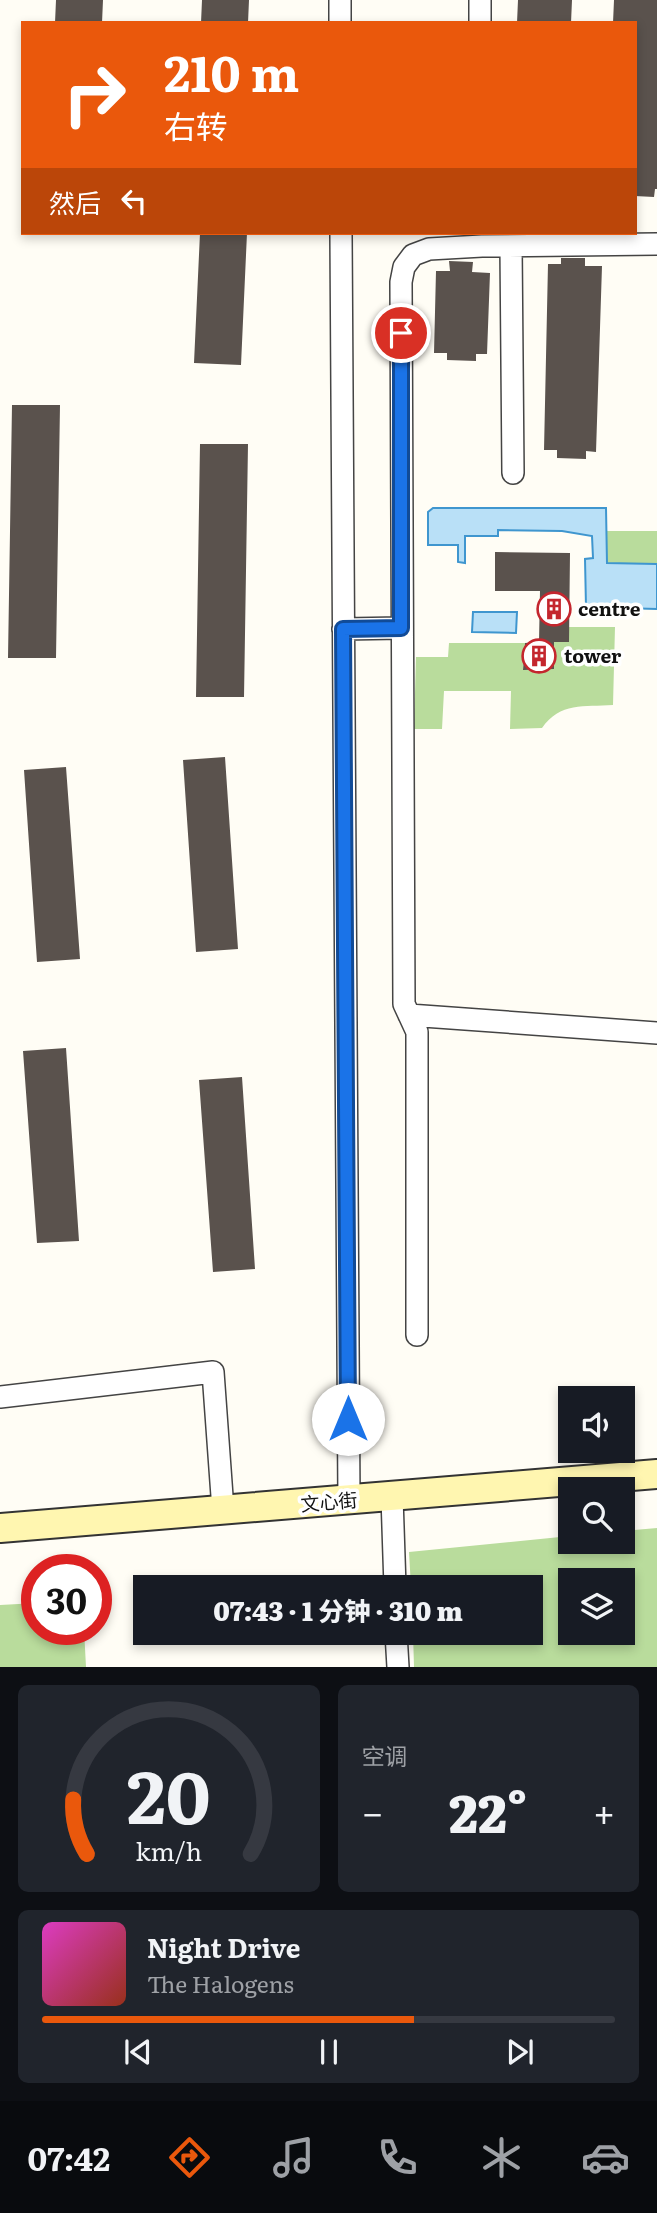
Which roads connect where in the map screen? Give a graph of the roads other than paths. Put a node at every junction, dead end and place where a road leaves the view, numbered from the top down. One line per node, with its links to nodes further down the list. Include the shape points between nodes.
1 (340, 0): 3 (street)
2 (480, 0): 4 (street)
3 (340, 21)
4 (480, 21)
5 (341, 235): 11 (street)
6 (482, 239): 8 (street); 10 (street, via 429,249 413,255 404,267)
7 (657, 244): 8 (street)
8 (511, 246): 9 (street)
9 (513, 473)
10 (401, 628): 11 (street); 12 (street, via 404,1004)
11 (343, 629): 18 (street)
12 (409, 1015): 13 (street); 14 (street, via 417,1032)
13 (657, 1033)
14 (417, 1335)
15 (0, 1397): 19 (street, via 213,1372)
16 (657, 1474): 17 (street, 文心街)
17 (392, 1497): 18 (street, 文心街); 21 (street)
18 (349, 1501): 19 (street, 文心街)
19 (223, 1510): 20 (street, 文心街)
20 (0, 1528)
21 (395, 1575)
22 (397, 1645): 23 (street)
23 (398, 1667)

